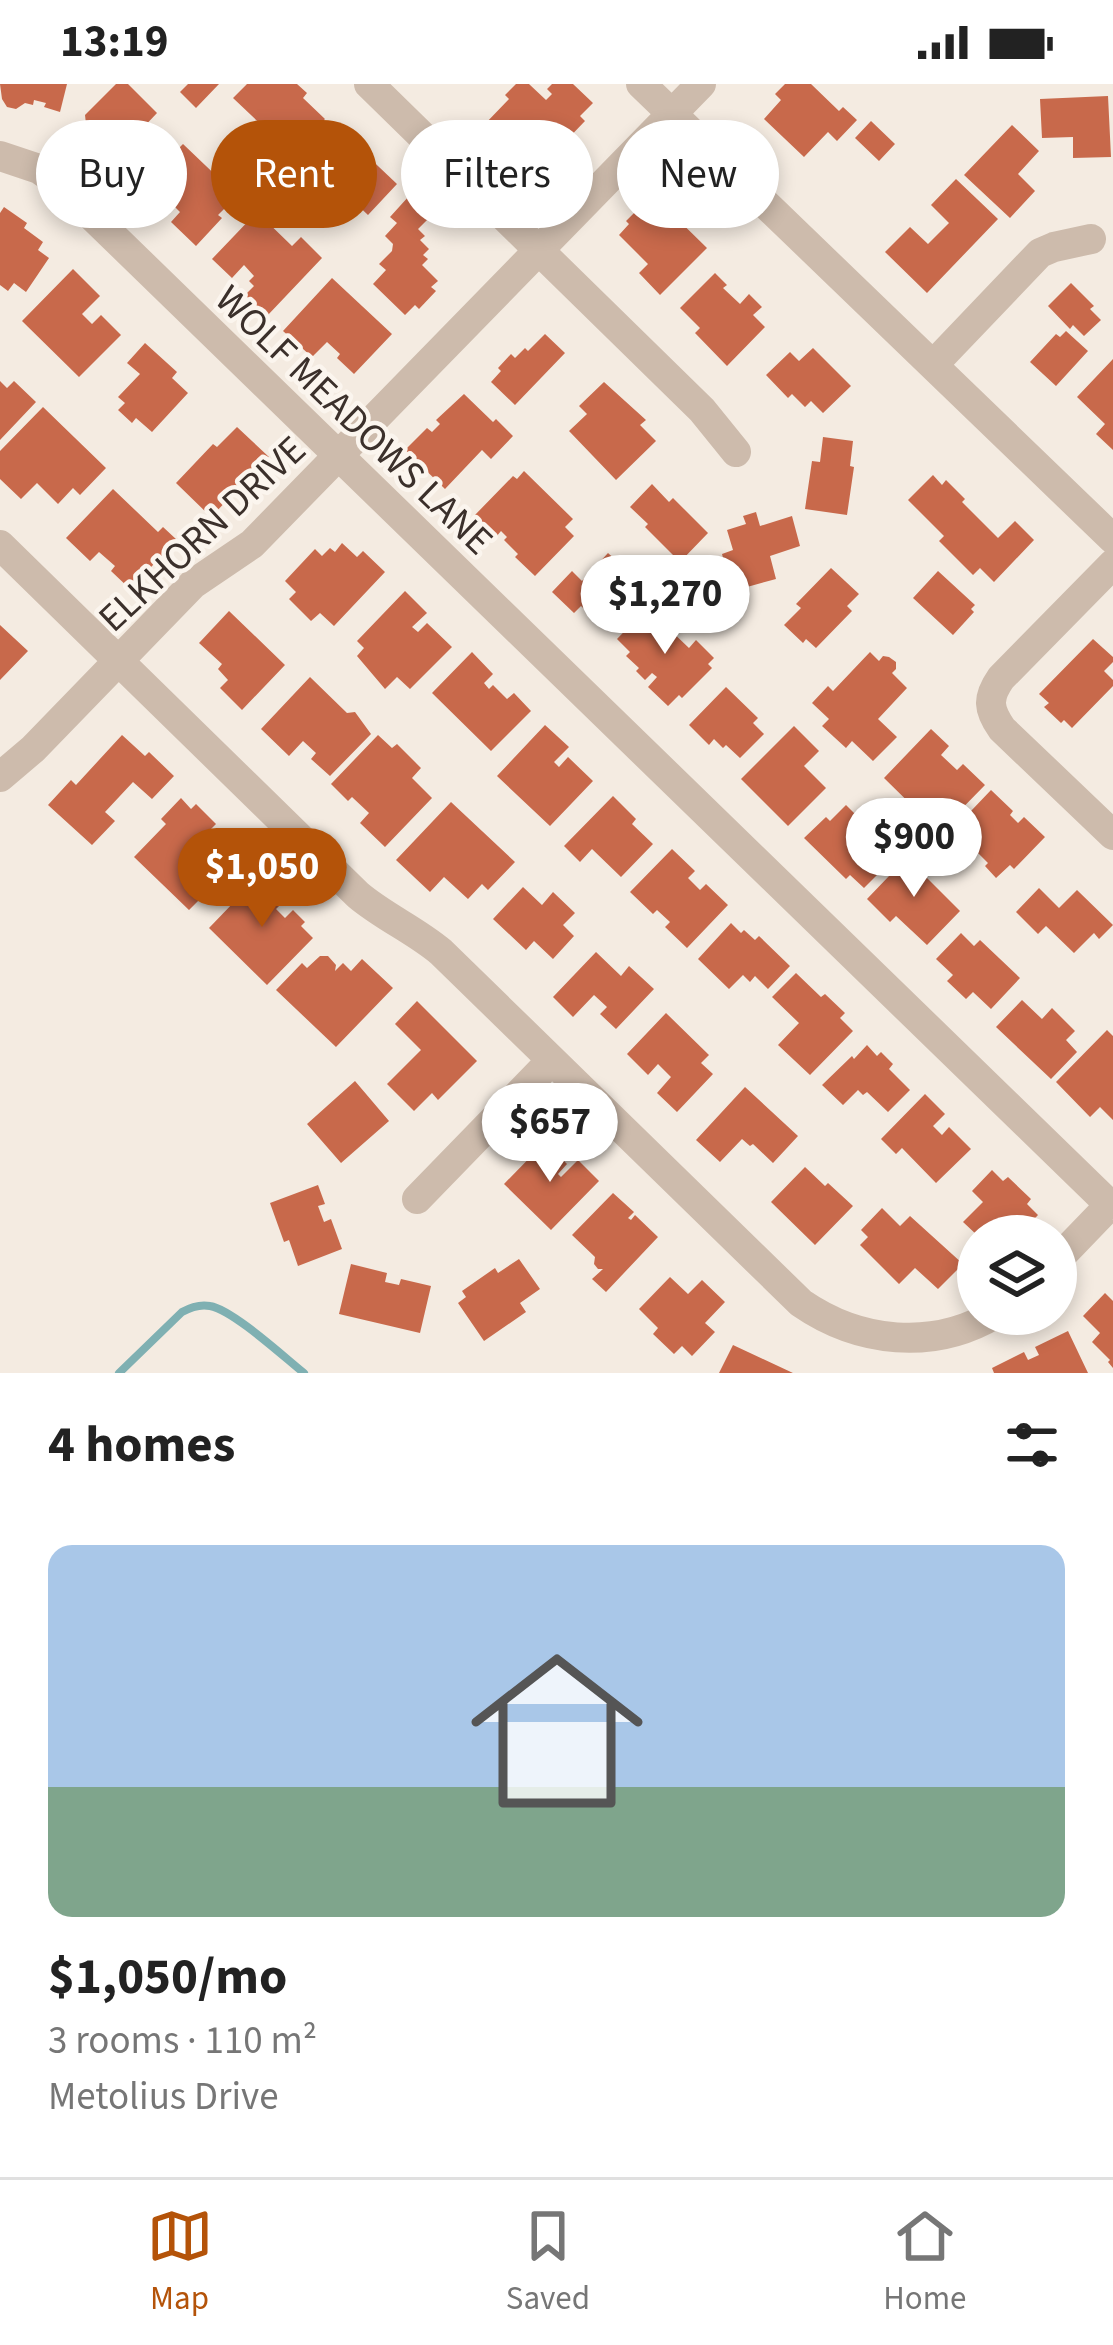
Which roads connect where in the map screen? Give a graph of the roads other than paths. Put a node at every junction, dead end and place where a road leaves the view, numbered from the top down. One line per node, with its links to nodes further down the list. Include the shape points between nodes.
1 (369, 84): 7 (street)
2 (641, 84): 4 (street)
3 (701, 84): 4 (street, ELKHORN DRIVE)
4 (674, 115): 7 (street, ELKHORN DRIVE); 8 (street)
5 (0, 156): 10 (street, WOLF MEADOWS LANE, via 56,181)
6 (1091, 239): 8 (street, via 1040,254)
7 (540, 251): 9 (street); 10 (street, ELKHORN DRIVE)
8 (933, 365): 11 (street)
9 (736, 452)
10 (338, 458): 14 (street, ELKHORN DRIVE); 19 (street, WOLF MEADOWS LANE)
11 (1113, 539)
12 (0, 545): 14 (street)
13 (1113, 564): 16 (street, via 1001,678 989,705 1002,729)
14 (118, 662): 15 (street, ELKHORN DRIVE); 17 (street, via 358,895 441,952)
15 (0, 777)
16 (1113, 835)
17 (550, 1062): 18 (street); 21 (street, via 821,1317 907,1339)
18 (416, 1199)
19 (1112, 1204): 20 (street)
20 (1077, 1240)
21 (957, 1330)

